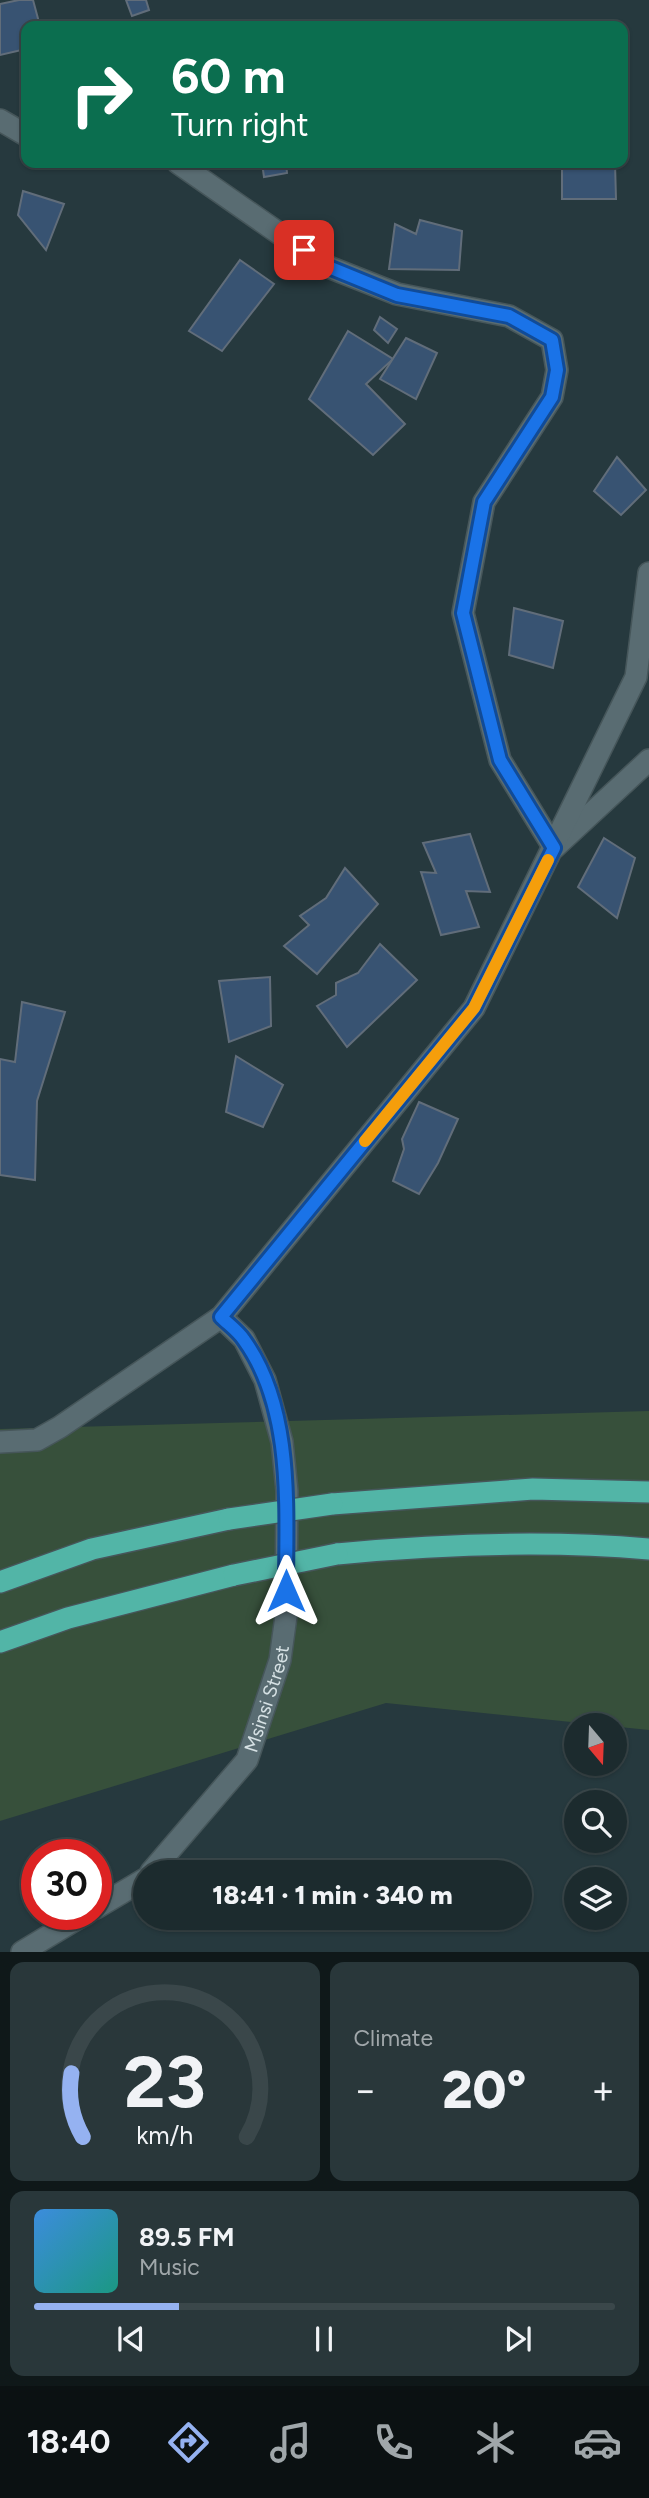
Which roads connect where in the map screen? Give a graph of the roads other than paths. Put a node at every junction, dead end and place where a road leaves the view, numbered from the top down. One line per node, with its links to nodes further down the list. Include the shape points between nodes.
1 (0, 120): 2 (street)
2 (21, 132)
3 (185, 168): 6 (street, via 326,266 397,295 509,316 552,340 557,370 552,397 484,502 463,613 500,760)
4 (649, 573): 6 (street, via 636,677)
5 (649, 760): 6 (street)
6 (554, 848): 7 (street, via 474,1008)
7 (221, 1317): 8 (street, via 37,1440); 13 (street, Msinsi Street, via 244,1339 265,1380 282,1441 287,1491 285,1616 280,1660 247,1760)
8 (0, 1442)
9 (649, 1492): 11 (highway, bridge, via 533,1489 332,1504 229,1519 92,1549)
10 (649, 1549): 12 (highway, bridge, via 572,1542 337,1554 68,1618)
11 (0, 1582)
12 (0, 1642)
13 (161, 1860)
14 (133, 1886): 15 (street)
15 (112, 1899)
16 (58, 1930): 17 (street)
17 (22, 1952)

